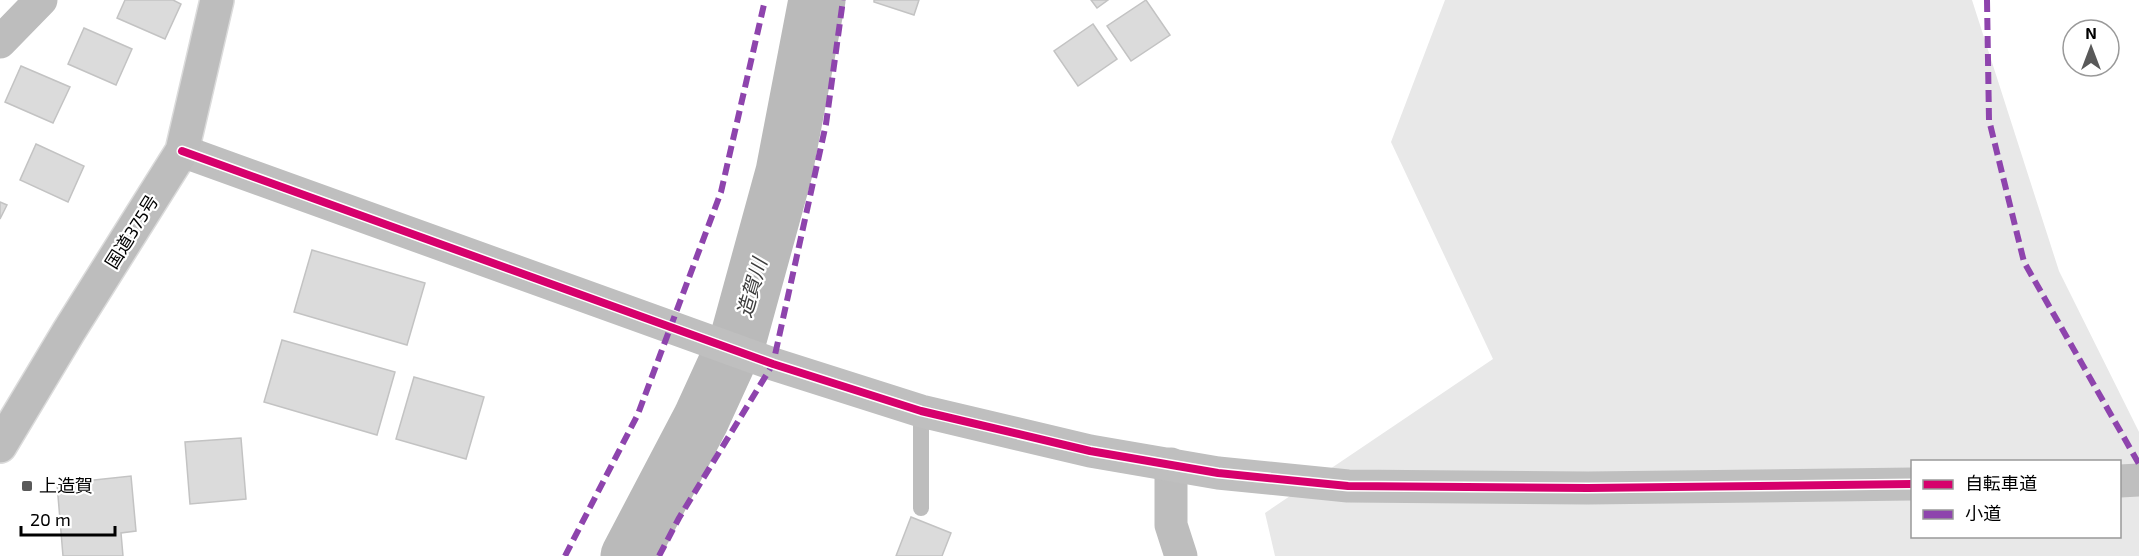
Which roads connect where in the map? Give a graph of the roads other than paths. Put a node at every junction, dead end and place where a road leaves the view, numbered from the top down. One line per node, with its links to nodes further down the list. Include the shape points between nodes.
1 (41, 0): 3 (main road)
2 (217, 0): 4 (main road, 国道375号)
3 (0, 42)
4 (182, 152): 5 (street, via 671,328); 6 (main road, 国道375号)
5 (921, 411): 7 (street, via 1090,451); 11 (lane)
6 (0, 446)
7 (1171, 464): 10 (street, via 1218,473 1348,486 1588,489); 12 (main road, via 1171,525)
8 (2139, 480): 9 (street)
9 (2121, 481)
10 (1911, 484)
11 (921, 508)
12 (1180, 556)

